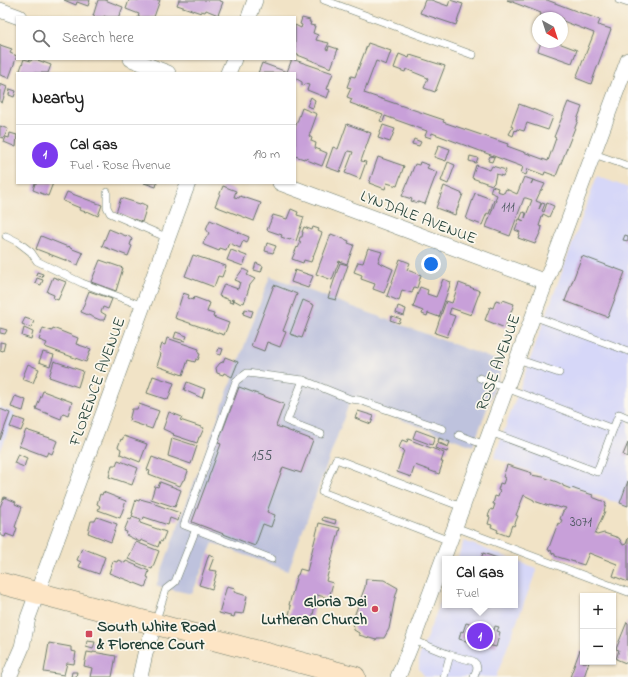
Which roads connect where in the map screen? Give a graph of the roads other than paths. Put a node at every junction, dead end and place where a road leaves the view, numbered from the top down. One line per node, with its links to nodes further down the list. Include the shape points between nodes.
1 (255, 0): 7 (street)
2 (324, 0): 8 (lane)
3 (619, 0): 4 (lane)
4 (628, 3)
5 (0, 10): 6 (street)
6 (16, 16)
7 (249, 16)
8 (473, 55)
9 (134, 60): 12 (street)
10 (234, 60): 13 (street)
11 (628, 60): 14 (street, ROSE AVENUE)
12 (165, 72)
13 (228, 72)
14 (594, 154): 15 (lane); 21 (street, ROSE AVENUE)
15 (628, 166)
16 (188, 184): 20 (street, FLORENCE AVENUE)
17 (283, 184): 21 (street, LYNDALE AVENUE)
18 (107, 192): 20 (lane, via 107,207 110,213)
19 (6, 236): 22 (lane, via 18,242 31,252 37,261 48,267)
20 (168, 238): 22 (street, FLORENCE AVENUE)
21 (546, 282): 23 (street, ROSE AVENUE)
22 (143, 306): 43 (street, FLORENCE AVENUE)
23 (533, 316): 24 (lane); 25 (street, ROSE AVENUE)
24 (628, 352)
25 (517, 359): 26 (lane); 29 (street, ROSE AVENUE)
26 (559, 373)
27 (480, 378): 29 (lane)
28 (303, 380): 31 (lane, via 350,399 360,400); 33 (lane, via 287,421); 37 (lane, via 247,373 236,381 184,524)
29 (506, 389): 32 (lane); 35 (street, ROSE AVENUE)
30 (628, 418): 32 (lane, via 619,414)
31 (442, 429)
32 (613, 429): 35 (lane, via 596,472)
33 (321, 434)
34 (459, 435): 35 (lane)
35 (488, 439): 36 (street, ROSE AVENUE)
36 (462, 507): 38 (street, ROSE AVENUE); 38 (lane, via 336,459 322,492)
37 (196, 529): 40 (lane); 45 (lane, via 175,582 166,589)
38 (452, 534): 39 (street, ROSE AVENUE); 44 (lane)
39 (444, 556)
40 (272, 559)
41 (442, 561): 46 (street, ROSE AVENUE)
42 (0, 582): 43 (main road)
43 (38, 592): 45 (main road); 48 (street, FLORENCE AVENUE, via 28,618 22,647)
44 (628, 592)
45 (155, 623): 49 (street); 50 (main road)
46 (413, 640): 47 (lane); 51 (street, ROSE AVENUE)
47 (450, 654): 52 (lane); 53 (lane, via 473,661 477,668)
48 (9, 677)
49 (140, 677)
50 (355, 677)
51 (398, 677)
52 (444, 677)
53 (474, 677)

